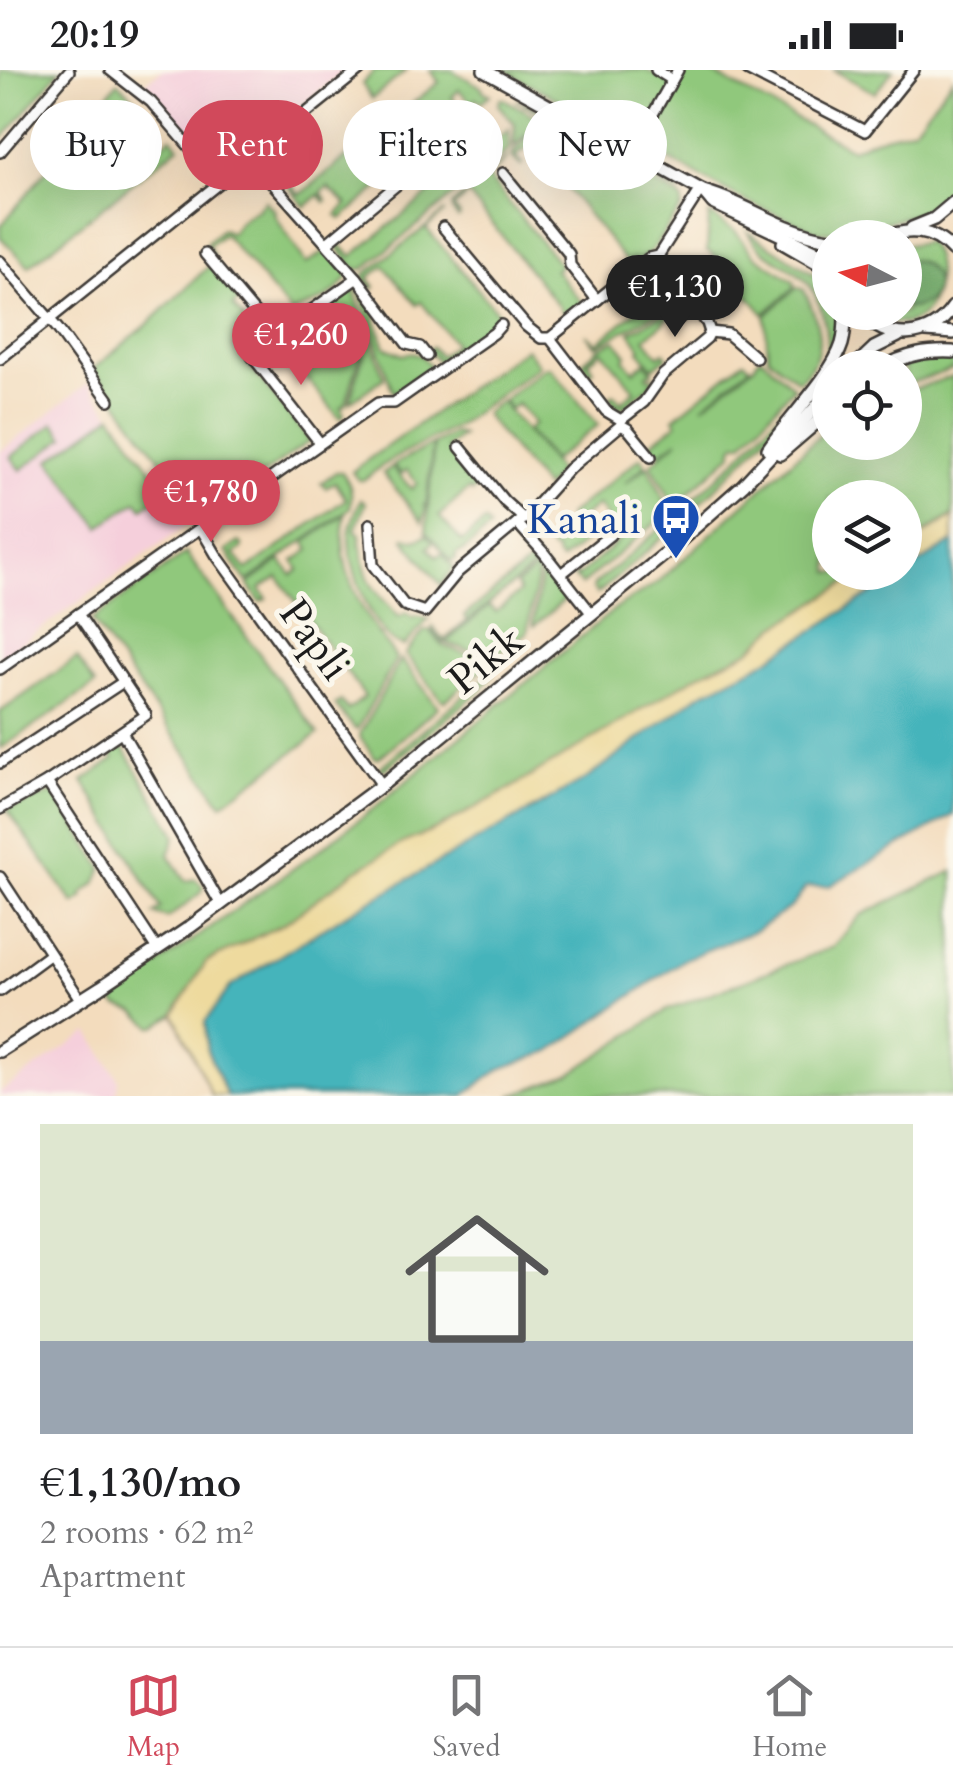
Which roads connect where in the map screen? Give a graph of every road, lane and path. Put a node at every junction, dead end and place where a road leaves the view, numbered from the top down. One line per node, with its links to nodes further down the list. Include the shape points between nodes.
1 (110, 70): 12 (street)
2 (360, 70): 9 (street)
3 (484, 70): 10 (street)
4 (656, 70): 8 (street)
5 (747, 70): 6 (street, via 865,131)
6 (914, 70)
7 (70, 71): 13 (street)
8 (675, 75): 11 (street)
9 (322, 100)
10 (539, 100)
11 (661, 100)
12 (182, 139)
13 (0, 152)
14 (667, 170): 19 (street)
15 (503, 172): 34 (street)
16 (210, 190): 37 (street)
17 (279, 190): 26 (street)
18 (391, 190): 26 (street)
19 (702, 190): 21 (street, via 713,204); 25 (street); 30 (street)
20 (953, 203): 22 (street)
21 (754, 224): 27 (street); 31 (street)
22 (922, 224)
23 (443, 227): 47 (street, via 526,326)
24 (922, 231): 28 (street)
25 (812, 235)
26 (327, 243): 33 (street)
27 (812, 250)
28 (953, 251)
29 (206, 254): 40 (street)
30 (658, 256): 34 (street); 35 (street)
31 (812, 259)
32 (0, 261): 37 (street)
33 (357, 278): 40 (street); 53 (street, via 407,344)
34 (597, 300): 47 (street)
35 (694, 306): 38 (street); 44 (street)
36 (953, 308): 43 (street)
37 (49, 318): 55 (street); 56 (street)
38 (676, 320)
39 (500, 326): 60 (street, via 394,404 378,404)
40 (269, 330): 48 (street)
41 (845, 330): 63 (street, via 827,372)
42 (886, 330): 46 (street)
43 (926, 331): 45 (street); 46 (street)
44 (710, 332): 54 (street, via 728,334); 58 (street)
45 (953, 333)
46 (902, 334): 49 (street)
47 (550, 338): 58 (street)
48 (249, 344)
49 (872, 350)
50 (953, 352): 51 (street)
51 (922, 353)
52 (252, 356): 60 (street)
53 (428, 356)
54 (756, 358)
55 (0, 359)
56 (109, 400)
57 (812, 411): 63 (street, Pikk)
58 (621, 423): 62 (street); 64 (street)
59 (812, 427): 63 (street)
60 (320, 443): 66 (street)
61 (460, 447): 64 (street)
62 (651, 457)
63 (743, 486): 70 (street, Pikk)
64 (520, 521): 65 (street, via 458,572 425,612 404,605 373,565); 68 (street)
65 (370, 524)
66 (200, 529): 69 (street); 76 (street, Papli)
67 (610, 534): 68 (street)
68 (561, 574): 70 (street)
69 (78, 614): 71 (street); 72 (street)
70 (592, 614): 76 (street, Pikk)
71 (0, 668)
72 (123, 682): 73 (street, via 146,715); 74 (street)
73 (122, 732): 75 (street); 79 (street)
74 (0, 763)
75 (47, 782): 77 (street); 80 (street)
76 (382, 785): 79 (street, Pikk)
77 (0, 809)
78 (0, 876): 81 (street)
79 (221, 905): 80 (street, Pikk)
80 (156, 949): 83 (street, Pikk)
81 (49, 955): 82 (street); 83 (street)
82 (2, 985)
83 (80, 999): 84 (street, Pikk)
84 (0, 1051)

